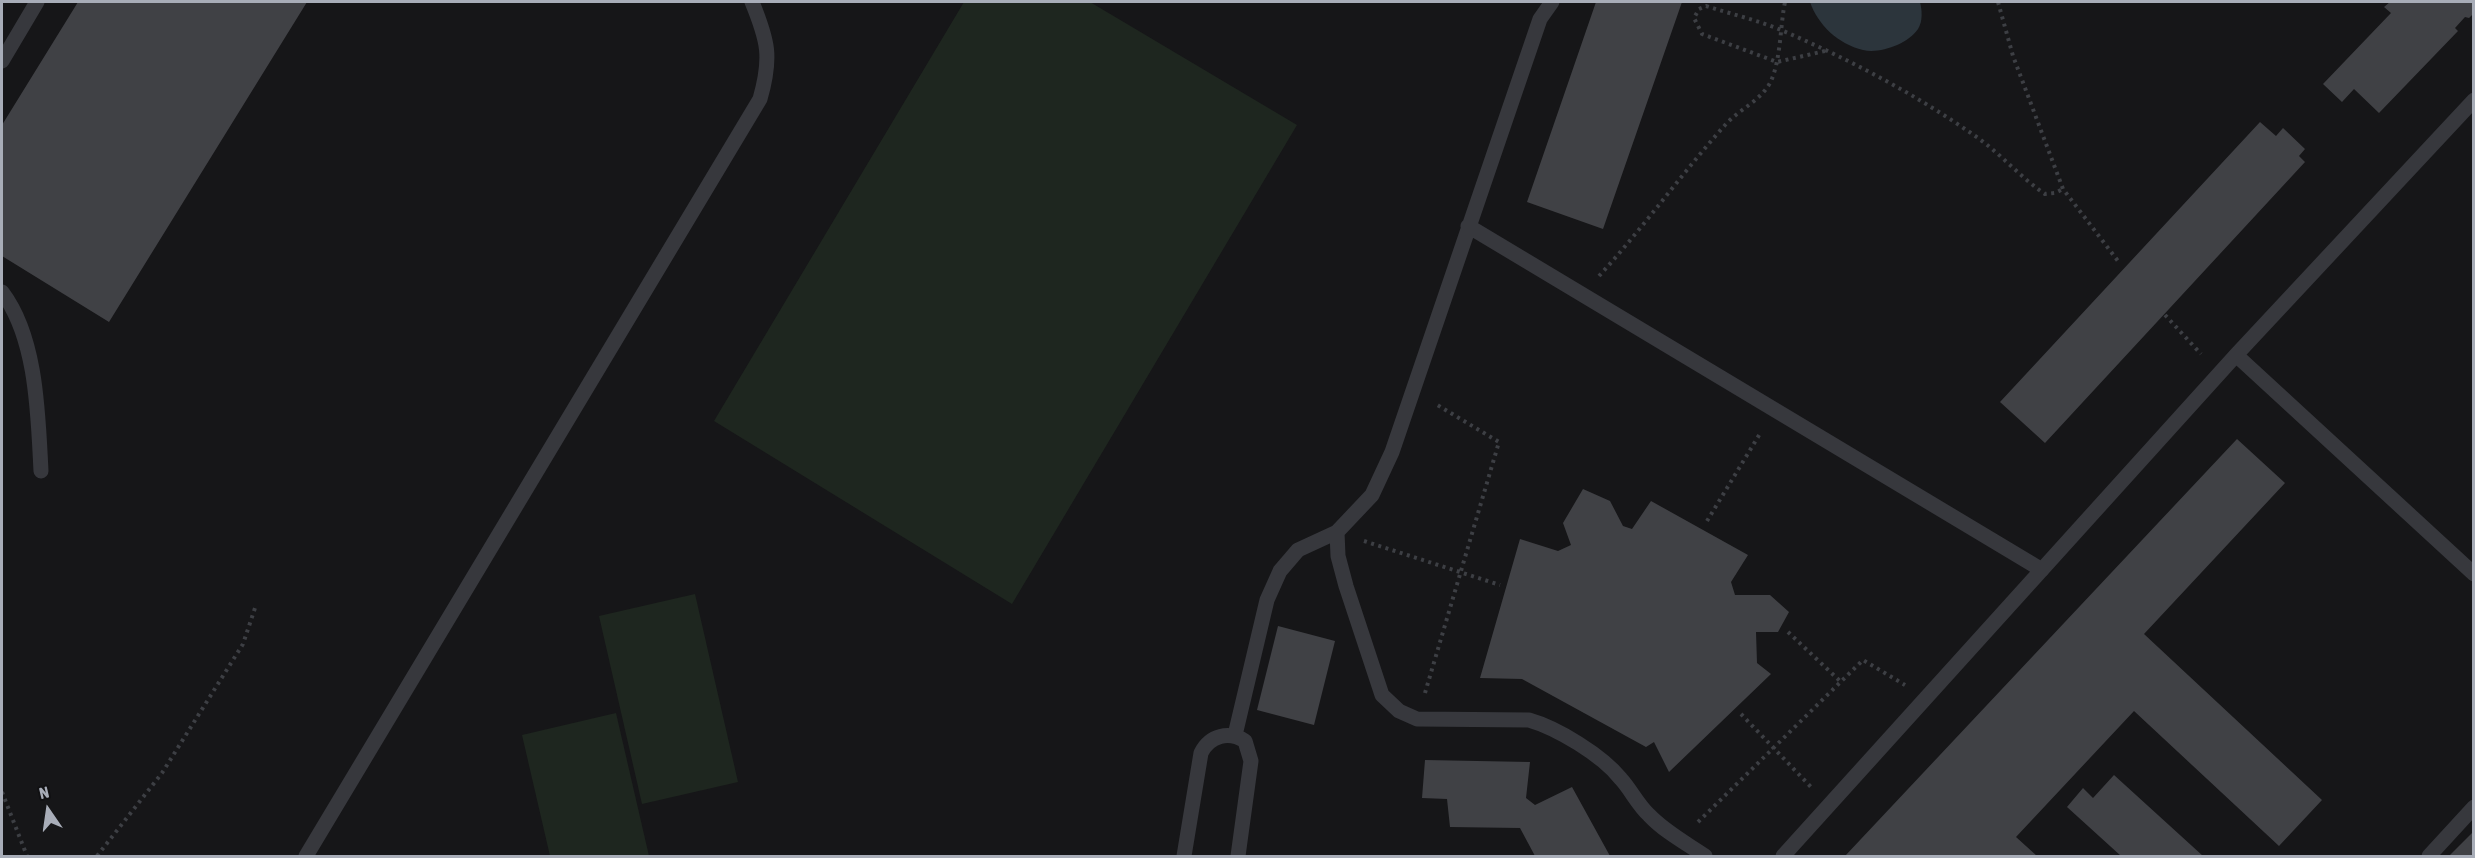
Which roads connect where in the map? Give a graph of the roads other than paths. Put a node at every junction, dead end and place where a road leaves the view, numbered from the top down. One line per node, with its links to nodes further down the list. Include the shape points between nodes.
1 (37, 2): 6 (lane)
2 (752, 2): 17 (lane, via 764,31 768,55 760,99)
3 (1540, 2): 5 (lane)
4 (1552, 2): 5 (lane)
5 (1540, 19): 8 (lane)
6 (2, 61)
7 (2474, 100): 10 (lane)
8 (1468, 226): 12 (lane, via 1392,452 1372,495); 13 (lane)
9 (2, 292): 11 (lane, via 23,336 38,403)
10 (2236, 355): 13 (lane); 14 (lane)
11 (41, 471)
12 (1338, 532): 15 (lane, via 1298,550 1280,571 1267,600); 20 (lane, via 1338,556 1346,586 1382,695 1399,711 1417,719 1528,720 1545,725 1604,762 1647,814)
13 (2042, 570): 21 (lane)
14 (2474, 574)
15 (1235, 735): 18 (lane, via 1219,736 1205,744 1201,753); 19 (lane, via 1245,741 1251,761)
16 (2474, 807): 22 (lane)
17 (306, 856)
18 (1184, 856)
19 (1238, 856)
20 (1705, 856)
21 (1783, 856)
22 (2429, 856)

